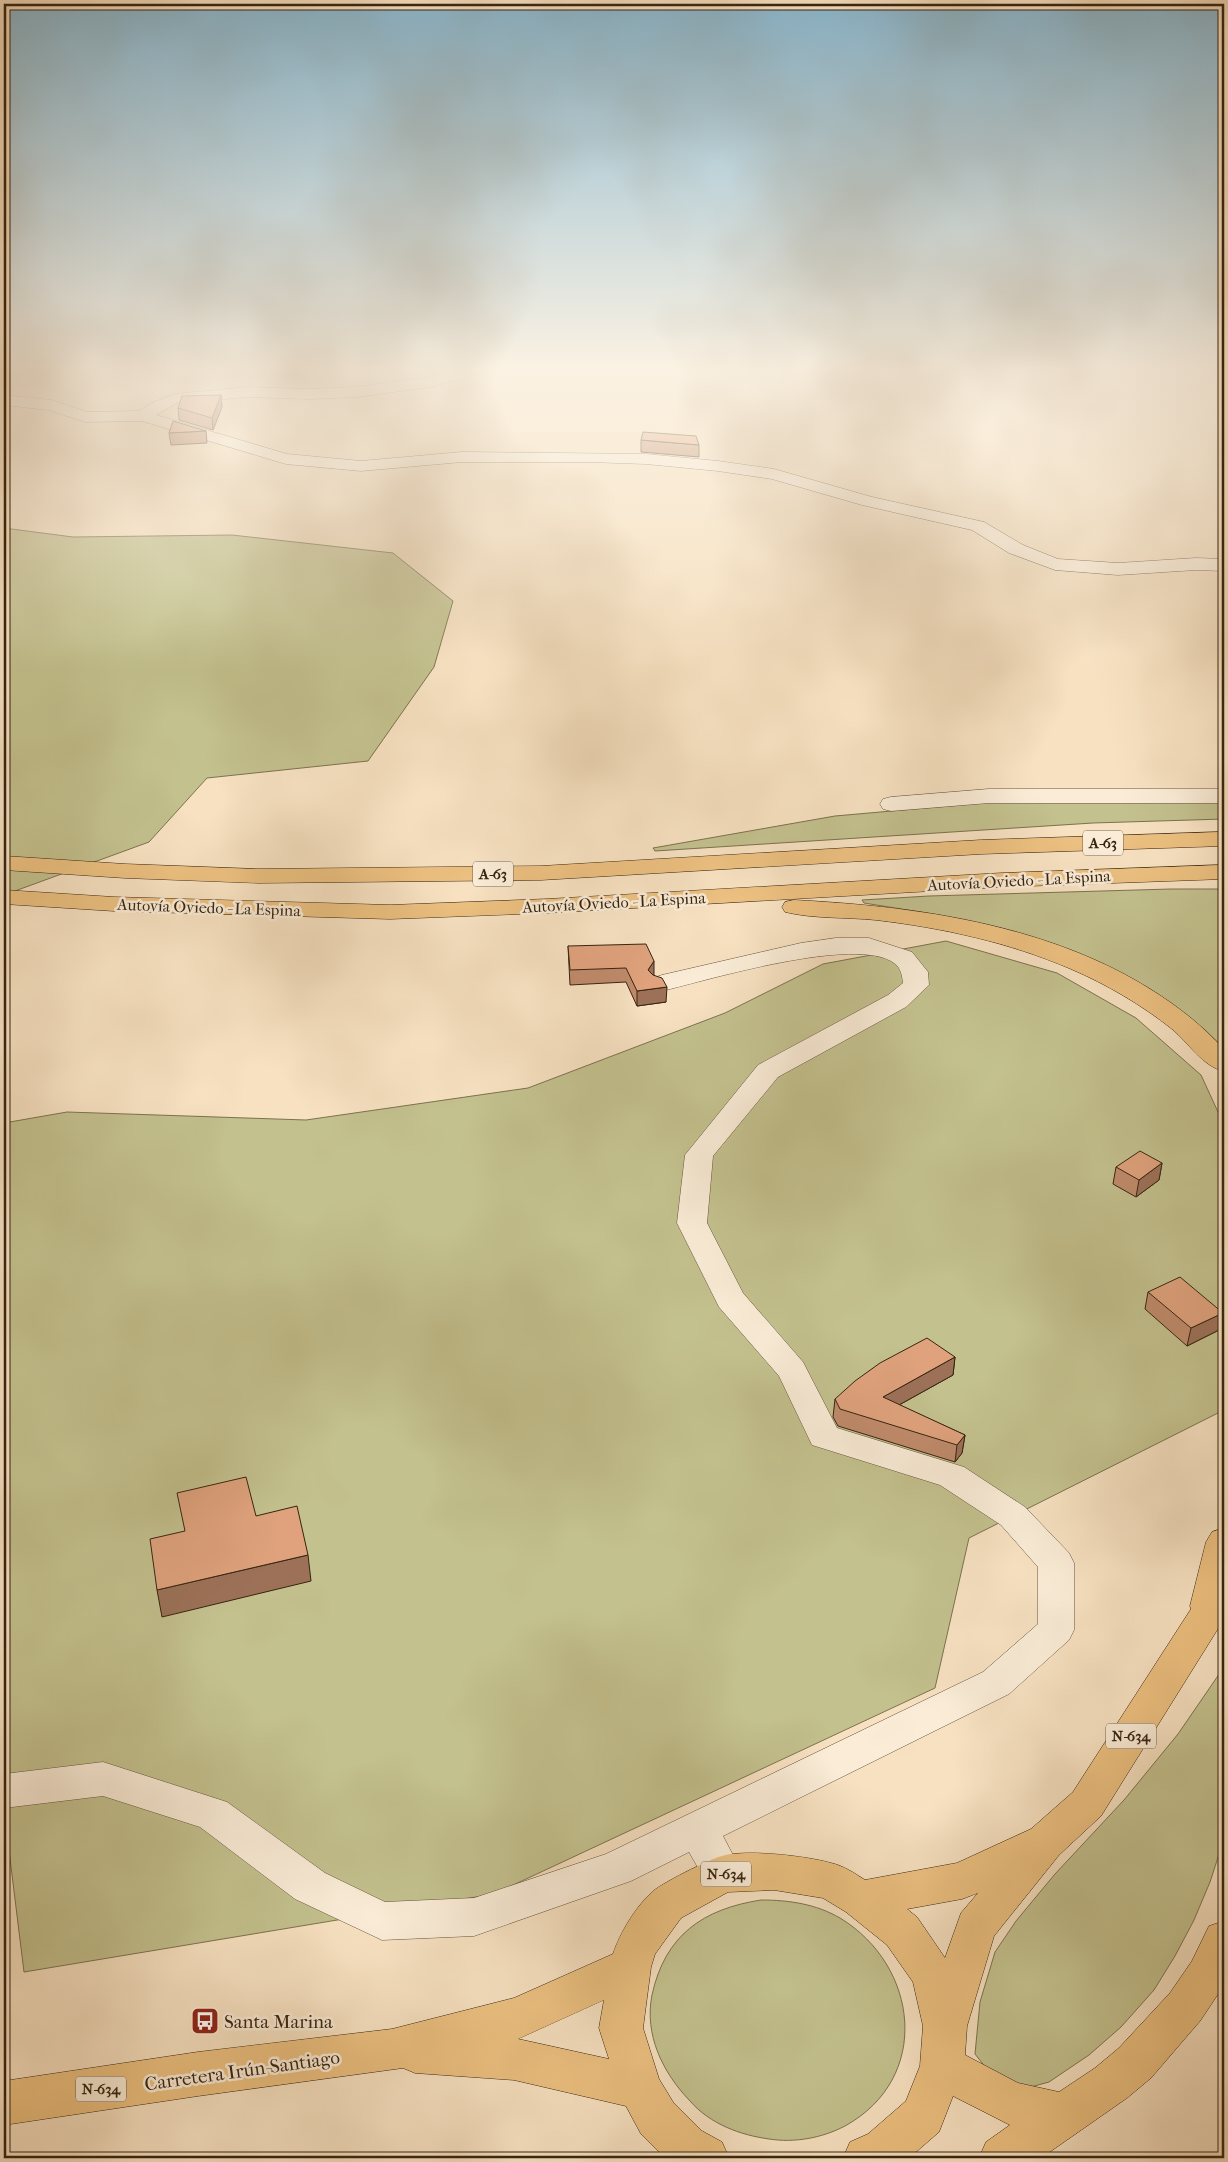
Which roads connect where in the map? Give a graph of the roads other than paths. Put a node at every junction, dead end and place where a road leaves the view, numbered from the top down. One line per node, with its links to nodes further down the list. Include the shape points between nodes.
1 (740, 469): 2 (street, via 774,474 868,501 978,526 1016,548 1055,564 1118,569)
2 (1224, 565)
3 (1224, 796): 4 (street, via 989,796)
4 (891, 804)
5 (1224, 833): 7 (highway, via 1082,836)
6 (1224, 840): 7 (highway, Autovía Oviedo - La Espina / A-63)
7 (981, 847): 8 (highway, Autovía Oviedo - La Espina / A-63, via 541,873 393,876 260,876)
8 (4, 862)
9 (1224, 872): 11 (highway, Autovía Oviedo - La Espina / A-63)
10 (4, 897): 11 (highway, Autovía Oviedo - La Espina / A-63, via 124,905)
11 (390, 912): 13 (highway, via 494,917 795,907 927,919 985,932 1100,972 1157,1004 1203,1040)
12 (662, 983): 18 (street, via 836,946 869,946 903,957 915,972 916,985 897,1000 768,1071 699,1155 692,1223 730,1299 792,1370 824,1436 952,1476 1013,1516 1056,1563 1056,1630 996,1683)
13 (1224, 1063)
14 (1224, 1542): 16 (highway)
15 (1224, 1588): 16 (highway, N-634)
16 (1205, 1619): 19 (highway, N-634, via 1087,1804)
17 (4, 1790): 18 (street, via 103,1779 213,1814 310,1886 382,1921 474,1917 617,1868)
18 (696, 1829): 20 (street)
19 (1045, 1842): 21 (highway, N-634, via 962,1881); 24 (highway, N-634, via 976,1928)
20 (723, 1874): 21 (highway, N-634, via 774,1872 831,1881); 23 (highway, N-634, via 666,1905 637,1945)
21 (862, 1899): 24 (highway, N-634, via 902,1931 932,1975)
22 (1224, 1940): 28 (highway, via 1186,2008 1156,2042 1111,2083)
23 (630, 1968): 25 (highway, Carretera Irún-Santiago / N-634, via 518,2018); 26 (highway, N-634, via 621,2028)
24 (943, 2046): 28 (highway, via 1012,2104); 30 (highway, N-634, via 923,2116 884,2150)
25 (392, 2050): 26 (highway, Carretera Irún-Santiago / N-634, via 514,2059); 27 (highway, Carretera Irún-Santiago / N-634)
26 (640, 2088): 29 (highway, N-634, via 657,2118)
27 (4, 2103)
28 (1063, 2115): 31 (highway)
29 (688, 2154)
30 (866, 2158)
31 (1002, 2158)

